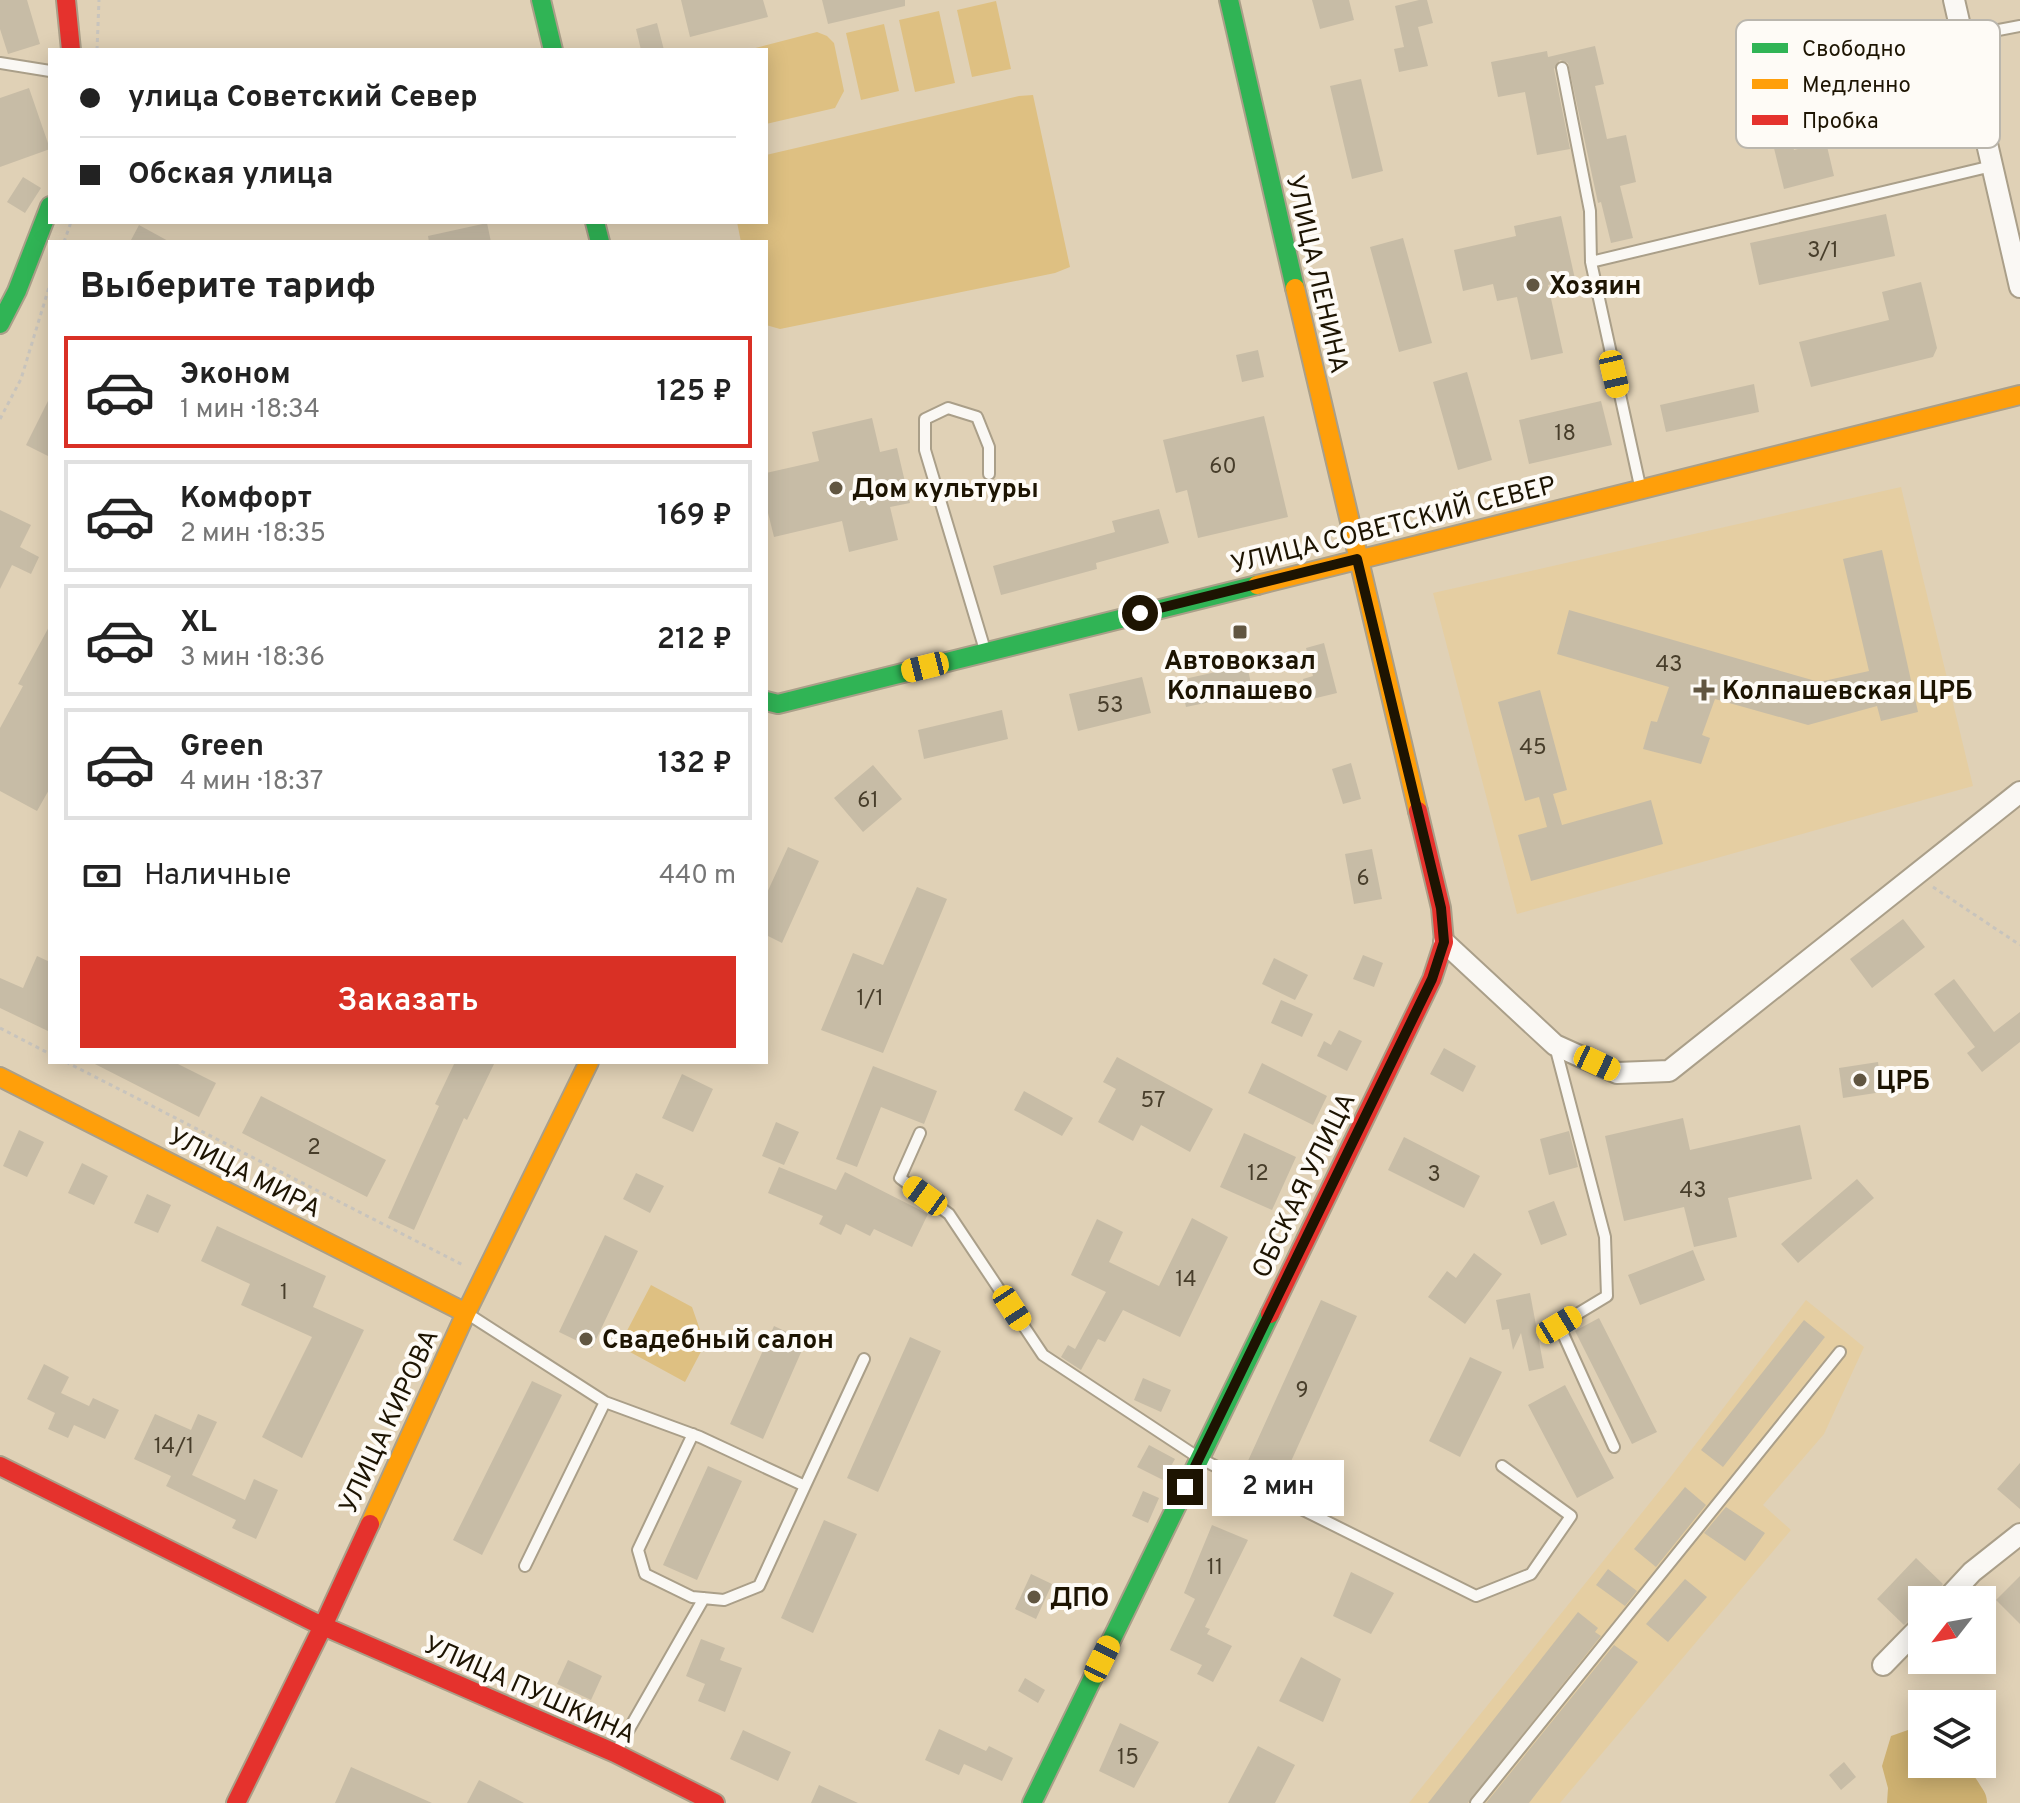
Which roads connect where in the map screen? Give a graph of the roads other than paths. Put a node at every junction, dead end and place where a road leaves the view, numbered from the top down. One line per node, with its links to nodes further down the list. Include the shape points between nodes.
1 (66, 0): 8 (street)
2 (541, 0): 9 (street)
3 (1229, 0): 22 (street, УЛИЦА ЛЕНИНА)
4 (1954, 0): 5 (street)
5 (1958, 20)
6 (2020, 26): 7 (lane)
7 (2000, 30)
8 (71, 48)
9 (553, 48)
10 (0, 63): 12 (lane)
11 (1562, 68): 16 (lane, via 1590,211)
12 (48, 71)
13 (1988, 148): 14 (street)
14 (1992, 166): 16 (lane); 17 (street)
15 (48, 211): 18 (street)
16 (1591, 262): 21 (lane)
17 (2020, 287)
18 (0, 324)
19 (2020, 395): 21 (street, УЛИЦА СОВЕТСКИЙ СЕВЕР)
20 (989, 474): 23 (lane, via 989,447 977,417 948,408 925,419 925,450)
21 (1642, 491): 22 (street, УЛИЦА СОВЕТСКИЙ СЕВЕР)
22 (1357, 559): 23 (street, УЛИЦА СОВЕТСКИЙ СЕВЕР); 26 (street, ОБСКАЯ УЛИЦА, via 1441,908)
23 (985, 652): 24 (street, УЛИЦА СОВЕТСКИЙ СЕВЕР)
24 (772, 702)
25 (2020, 792): 27 (street, via 1669,1071 1617,1073)
26 (1444, 942): 27 (street); 37 (street, ОБСКАЯ УЛИЦА, via 1432,979)
27 (1555, 1045): 36 (lane, via 1605,1237 1607,1296 1559,1325)
28 (588, 1064): 31 (street, УЛИЦА КИРОВА)
29 (0, 1077): 31 (street, УЛИЦА МИРА)
30 (920, 1133): 37 (lane, via 900,1178 949,1214 1043,1355)
31 (466, 1313): 34 (lane); 45 (street, УЛИЦА КИРОВА)
32 (1840, 1352): 52 (lane)
33 (864, 1359): 40 (lane)
34 (605, 1402): 35 (lane); 42 (lane)
35 (693, 1434): 40 (lane); 44 (lane, via 638,1550 645,1574)
36 (1614, 1447)
37 (1199, 1458): 39 (lane, via 1476,1596 1531,1574 1571,1516); 51 (street, ОБСКАЯ УЛИЦА)
38 (0, 1466): 45 (street, УЛИЦА ПУШКИНА)
39 (1502, 1466)
40 (805, 1486): 44 (lane, via 759,1586 724,1600)
41 (2020, 1534): 43 (street)
42 (525, 1566)
43 (1959, 1586)
44 (704, 1598): 48 (lane)
45 (322, 1626): 48 (street, УЛИЦА ПУШКИНА); 49 (street, УЛИЦА КИРОВА)
46 (1908, 1639): 47 (street)
47 (1883, 1665)
48 (615, 1753): 50 (street, УЛИЦА ПУШКИНА)
49 (236, 1803)
50 (715, 1803)
51 (1032, 1803)
52 (1476, 1803)

